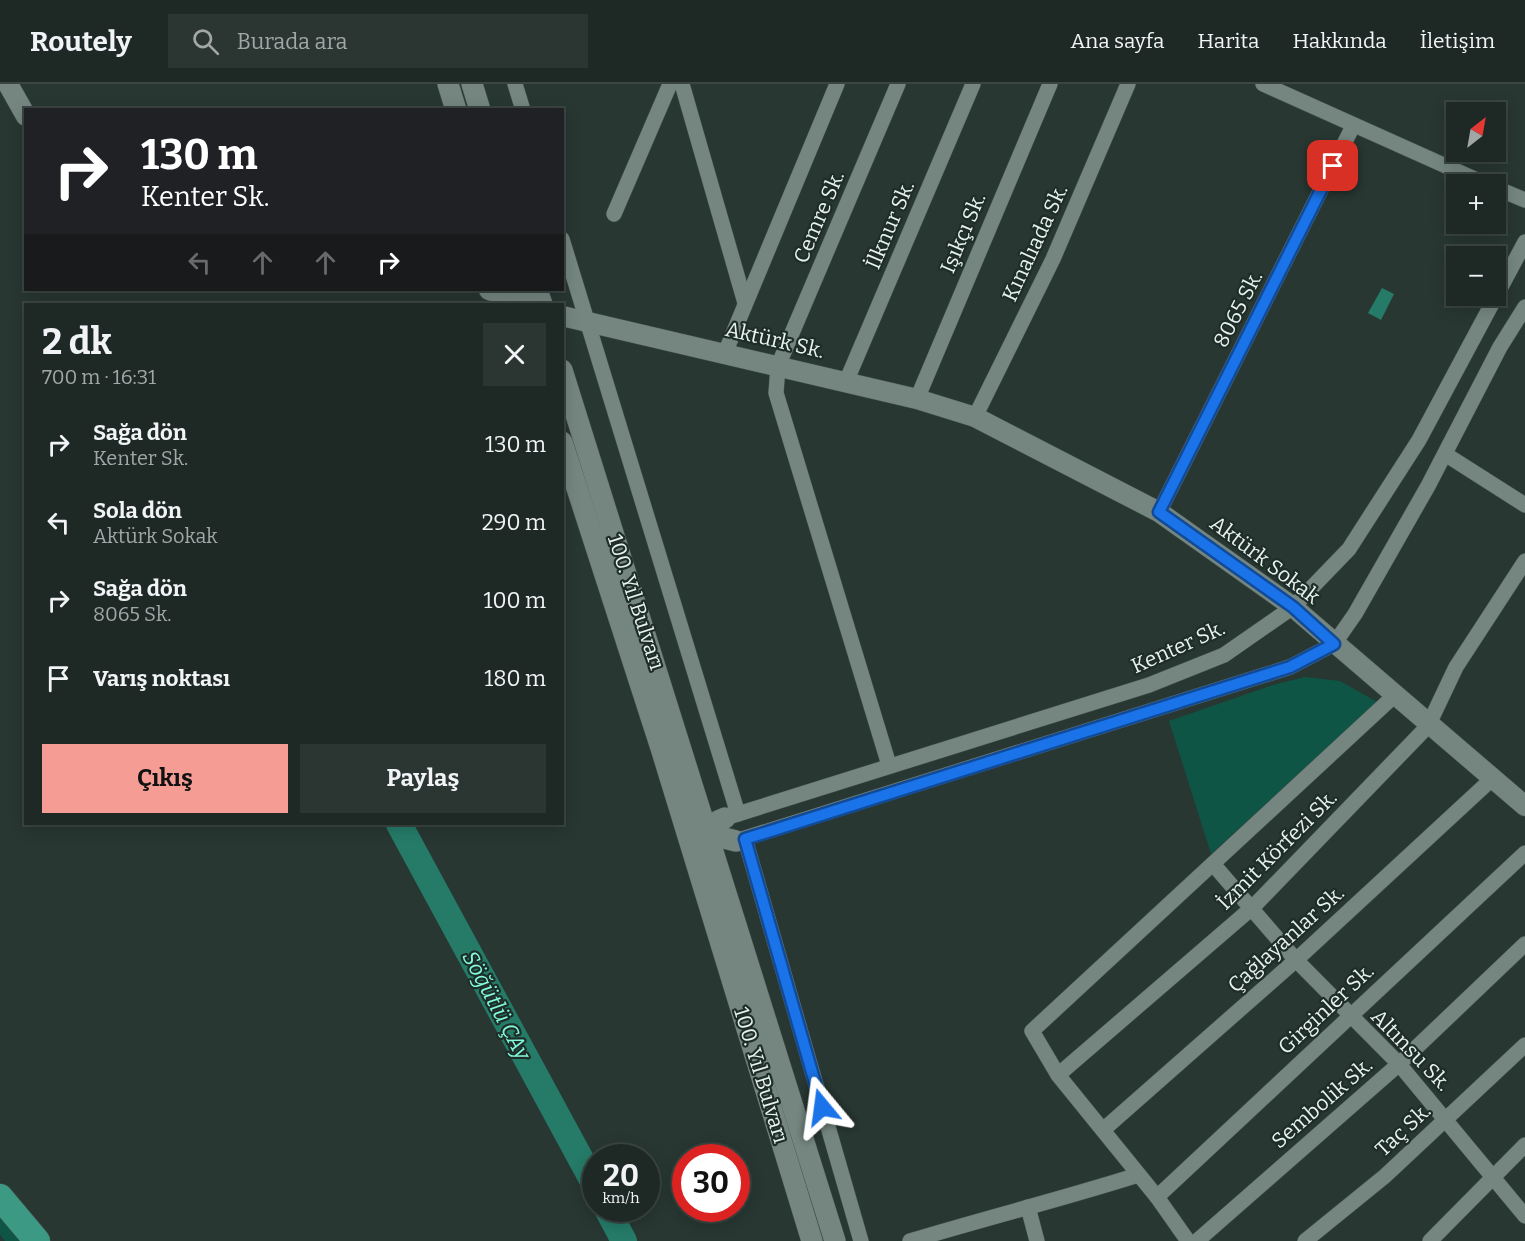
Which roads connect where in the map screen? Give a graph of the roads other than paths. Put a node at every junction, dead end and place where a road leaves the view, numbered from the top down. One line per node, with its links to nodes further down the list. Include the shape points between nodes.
1 (8, 84): 16 (street)
2 (448, 84): 13 (main road)
3 (472, 84): 14 (main road)
4 (515, 84): 15 (street)
5 (670, 84): 21 (street)
6 (682, 84): 27 (street)
7 (837, 84): 27 (street)
8 (898, 84): 32 (street, Cemre Sk.)
9 (973, 84): 34 (street, İlknur Sk.)
10 (1050, 84): 35 (street, Işıkçı Sk.)
11 (1128, 84): 36 (street, Kınalıada Sk., via 1053,259)
12 (1263, 84): 17 (street)
13 (455, 108)
14 (479, 108)
15 (522, 108)
16 (24, 112)
17 (1353, 126): 18 (street); 40 (street, 8065 Sk.)
18 (1463, 174)
19 (1506, 192): 20 (street)
20 (1525, 200)
21 (614, 214)
22 (1525, 242): 42 (street, Kenter Sk., via 1419,440 1349,549)
23 (564, 246): 30 (street)
24 (493, 291): 25 (street)
25 (516, 297): 26 (street)
26 (537, 303)
27 (746, 303): 31 (street)
28 (1525, 307): 38 (street)
29 (564, 317): 30 (street, Aktürk Sk.)
30 (588, 324): 31 (street, Aktürk Sk.); 49 (street)
31 (725, 353): 32 (street, Aktürk Sk.)
32 (778, 366): 34 (street, Aktürk Sk.); 46 (street, via 776,393)
33 (564, 377): 50 (main road, 100. Yıl Bulvarı)
34 (846, 381): 35 (street, Aktürk Sk.)
35 (917, 399): 36 (street, Aktürk Sk.)
36 (975, 417): 40 (street, Aktürk Sokak)
37 (564, 448): 50 (main road, 100. Yıl Bulvarı)
38 (1445, 454): 39 (street); 43 (street)
39 (1525, 505)
40 (1159, 512): 42 (street, Aktürk Sokak)
41 (1525, 561): 45 (street, İzmit Körfezi Sk., via 1456,667)
42 (1293, 607): 43 (street, Aktürk Sokak); 46 (street, Kenter Sk., via 1224,655 1149,685)
43 (1334, 644): 44 (street, Aktürk Sokak); 51 (street, via 1290,667)
44 (1395, 695): 45 (street, Aktürk Sokak); 53 (street)
45 (1428, 726): 47 (street, Aktürk Sokak); 54 (street, İzmit Körfezi Sk.)
46 (889, 765): 49 (street, Kenter Sk.)
47 (1494, 777): 48 (street, Aktürk Sokak); 56 (street, Çağlayanlar Sk.)
48 (1525, 806)
49 (732, 816): 50 (main road, via 718,820)
50 (698, 837): 51 (main road); 71 (main road, 100. Yıl Bulvarı); 72 (main road, 100. Yıl Bulvarı)
51 (740, 840): 73 (street)
52 (1525, 853): 57 (street, Girginler Sk.)
53 (1213, 864): 54 (street, Altınsu Sk.); 60 (street, via 1032,1031)
54 (1253, 907): 56 (street, Altınsu Sk.); 60 (street, İzmit Körfezi Sk.)
55 (1525, 944): 59 (street, Sembolik Sk.)
56 (1296, 960): 57 (street, Altınsu Sk.); 62 (street, Çağlayanlar Sk.)
57 (1349, 1015): 59 (street, Altınsu Sk.); 67 (street, Girginler Sk.)
58 (1525, 1045): 61 (street, Taç Sk.)
59 (1399, 1064): 61 (street, Altınsu Sk.); 77 (street, Sembolik Sk.)
60 (1058, 1075): 62 (street)
61 (1447, 1118): 65 (street, Altınsu Sk.); 78 (street, Taç Sk., via 1385,1176)
62 (1103, 1130): 64 (street)
63 (1525, 1145): 65 (street)
64 (1138, 1175): 67 (street); 68 (street)
65 (1494, 1177): 69 (street, Altınsu Sk.); 79 (street)
66 (0, 1197): 70 (highway)
67 (1157, 1197): 76 (street)
68 (1028, 1207): 74 (street); 75 (street)
69 (1525, 1216)
70 (37, 1241)
71 (812, 1241)
72 (835, 1241)
73 (861, 1241)
74 (910, 1241)
75 (1037, 1241)
76 (1188, 1241)
77 (1197, 1241)
78 (1305, 1241)
79 (1430, 1241)

